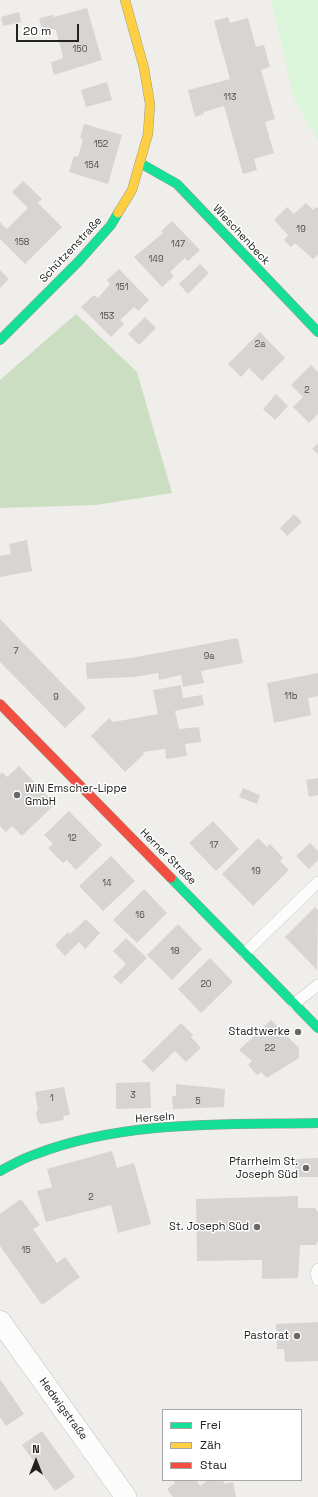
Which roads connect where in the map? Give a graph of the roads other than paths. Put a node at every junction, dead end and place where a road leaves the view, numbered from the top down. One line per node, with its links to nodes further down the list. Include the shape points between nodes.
1 (125, 0): 2 (street, Schützenstraße, via 144,68 150,104 148,134)
2 (140, 163): 3 (street, Wieschenbeck, via 177,184); 4 (street, Schützenstraße, via 132,190 111,225)
3 (318, 332)
4 (0, 340)
5 (0, 704): 7 (street, Herner Straße)
6 (318, 882): 7 (lane)
7 (245, 953): 9 (street, Herner Straße)
8 (318, 985): 9 (lane)
9 (294, 1004): 10 (street, Herner Straße)
10 (318, 1028)
11 (318, 1123): 12 (street, Herseln, via 169,1128 114,1133 42,1151 16,1161)
12 (0, 1171)
13 (318, 1268): 14 (lane)
14 (318, 1280)
15 (0, 1322): 16 (street, Hedwigstraße)
16 (126, 1497)

